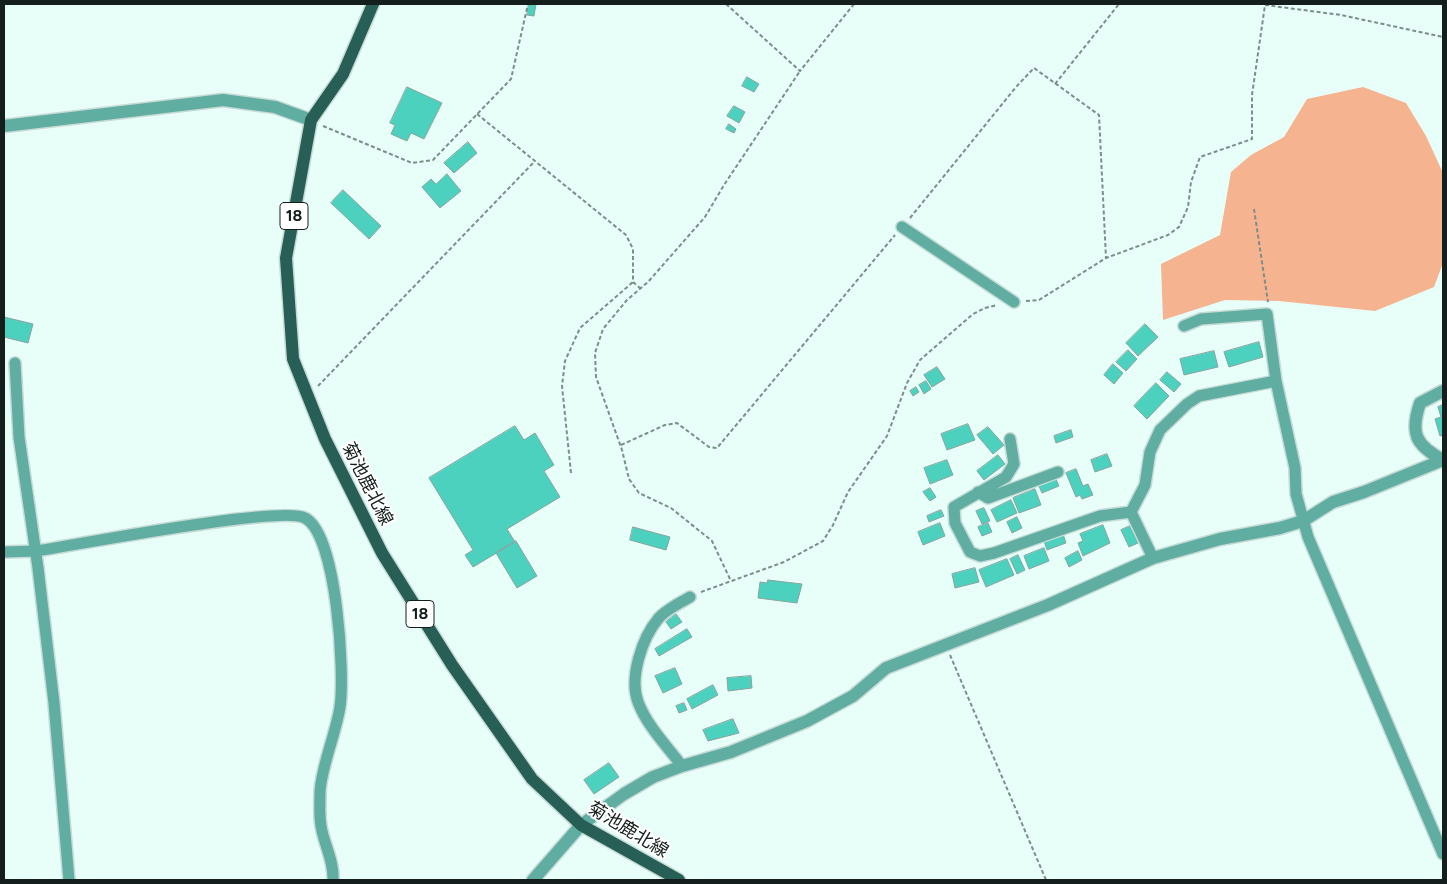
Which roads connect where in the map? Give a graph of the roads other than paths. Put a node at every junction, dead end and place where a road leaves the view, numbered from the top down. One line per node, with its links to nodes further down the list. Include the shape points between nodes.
1 (374, 4): 2 (main road, 菊池鹿北線 / 18, via 343,74)
2 (311, 120): 3 (street, via 275,107 223,100); 21 (main road, 菊池鹿北線 / 18, via 286,258 293,359 325,439 382,553 452,665 532,779)
3 (4, 126)
4 (902, 227): 5 (street)
5 (1014, 302)
6 (1184, 326): 8 (street, via 1201,319 1267,314)
7 (15, 363): 16 (street, via 19,437)
8 (1276, 381): 14 (street, via 1199,396 1187,404 1160,430 1150,452 1145,485); 15 (street)
9 (1443, 391): 11 (street, via 1420,403 1415,418 1415,436 1426,451)
10 (1010, 439): 13 (street, via 1014,464 1006,477)
11 (1443, 460): 15 (street, via 1333,502)
12 (1058, 472): 13 (street, via 988,498)
13 (978, 492): 14 (street, via 954,507 955,522 962,539 970,552 980,556 1100,516)
14 (1131, 512): 18 (street)
15 (1303, 521): 18 (street); 22 (street)
16 (36, 551): 17 (street); 23 (street, via 54,703); 24 (street, via 256,517 297,515 307,518 331,567 338,613 340,704 320,789 320,825 334,866)
17 (4, 552)
18 (1153, 558): 20 (street, via 1048,605 886,668 853,696 807,721 731,752)
19 (690, 597): 20 (street, via 658,618 640,649 636,671 638,701)
20 (682, 766): 21 (street, via 653,777)
21 (581, 825): 25 (street); 26 (main road, 菊池鹿北線 / 18)
22 (1443, 854)
23 (69, 880)
24 (333, 880)
25 (534, 880)
26 (679, 880)

